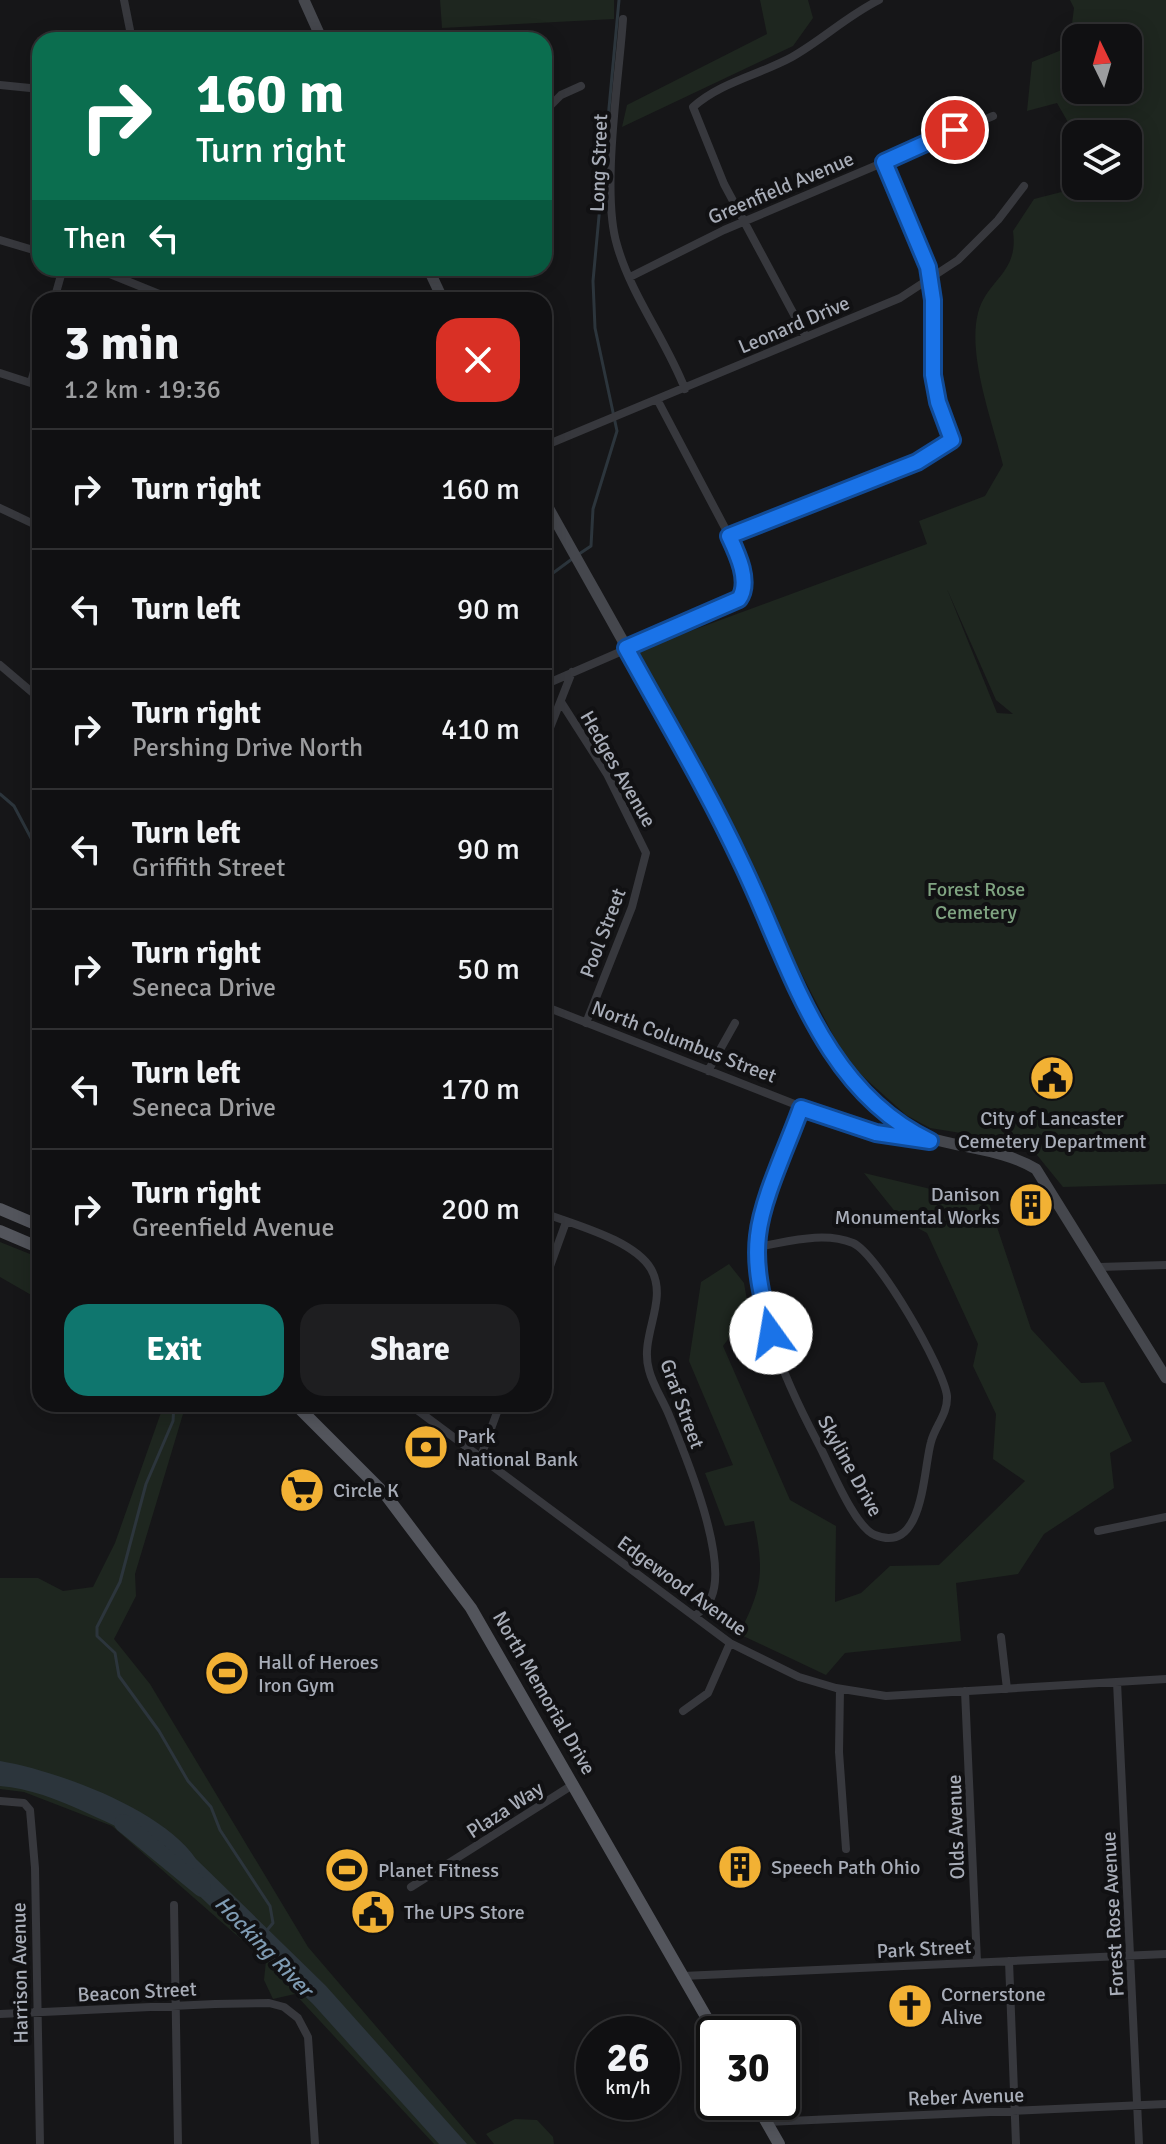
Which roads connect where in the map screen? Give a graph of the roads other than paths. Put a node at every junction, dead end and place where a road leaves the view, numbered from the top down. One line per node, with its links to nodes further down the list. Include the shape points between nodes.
1 (124, 0): 5 (street)
2 (304, 0): 6 (main road)
3 (879, 0): 14 (street, via 796,55 723,87 693,107 711,159)
4 (623, 19): 18 (street, Long Street, via 612,205 614,236)
5 (130, 32)
6 (318, 32)
7 (0, 85): 9 (street)
8 (581, 86): 10 (street)
9 (32, 88)
10 (552, 104)
11 (993, 116): 12 (street, Greenfield Avenue)
12 (884, 162): 14 (street, Greenfield Avenue); 19 (street)
13 (1024, 186): 19 (street, Leonard Drive, via 979,241)
14 (745, 221): 18 (street, Greenfield Avenue); 21 (street)
15 (0, 240): 16 (street)
16 (32, 250)
17 (115, 276): 20 (street)
18 (630, 277): 24 (street, Long Street)
19 (931, 280): 21 (street, Leonard Drive); 30 (street, via 933,375 952,440 917,462)
20 (154, 292)
21 (806, 337): 24 (street, Leonard Drive)
22 (0, 373): 23 (street)
23 (32, 383)
24 (685, 389): 25 (street, Leonard Drive)
25 (658, 401): 26 (street, Leonard Drive); 30 (street)
26 (552, 443)
27 (0, 508): 29 (street)
28 (552, 515): 31 (main road)
29 (32, 523)
30 (729, 536): 31 (street, via 744,593 728,605)
31 (626, 648): 33 (street); 44 (main road, via 710,799 792,980 834,1054 869,1099)
32 (0, 665): 35 (street)
33 (572, 672): 34 (street); 36 (street)
34 (552, 681)
35 (32, 692)
36 (561, 702): 37 (street); 38 (street, Hedges Avenue, via 607,774)
37 (552, 724)
38 (646, 853): 40 (street, Pool Street, via 632,907)
39 (552, 1009): 40 (street, North Columbus Street)
40 (586, 1023): 42 (street, North Columbus Street)
41 (735, 1023): 42 (street)
42 (708, 1071): 43 (street, North Columbus Street)
43 (801, 1108): 44 (street, North Columbus Street, via 876,1133); 51 (street, Skyline Drive, via 764,1210)
44 (930, 1141): 54 (main road, North Columbus Street, via 1011,1156 1036,1169)
45 (0, 1209): 48 (main road)
46 (552, 1216): 47 (street, Graf Street)
47 (566, 1222): 52 (street); 62 (street, Graf Street, via 632,1249 652,1270 657,1297 647,1338 647,1366 685,1457 713,1552 711,1598)
48 (32, 1223)
49 (0, 1231): 50 (main road)
50 (32, 1245)
51 (757, 1247): 51 (street, Skyline Drive, via 830,1238 866,1251 944,1382 947,1402 931,1440 917,1511 908,1529 895,1538 876,1536 857,1518 789,1386 764,1307)
52 (552, 1261)
53 (1166, 1265): 54 (street)
54 (1099, 1267): 55 (main road, North Columbus Street)
55 (1166, 1378)
56 (303, 1412): 71 (main road, North Memorial Drive, via 385,1494 448,1574)
57 (419, 1412): 59 (street, Edgewood Avenue)
58 (497, 1412): 59 (street)
59 (480, 1459): 62 (street, Edgewood Avenue)
60 (1166, 1517): 61 (street)
61 (1098, 1531)
62 (695, 1616): 64 (street, Edgewood Avenue)
63 (1001, 1637): 68 (street)
64 (730, 1643): 67 (street, Edgewood Avenue, via 779,1669); 70 (street, via 708,1693)
65 (1166, 1679): 66 (street, Edgewood Avenue)
66 (1117, 1682): 68 (street, Edgewood Avenue); 77 (street, Forest Rose Avenue)
67 (840, 1689): 69 (street, Edgewood Avenue, via 886,1696); 73 (street)
68 (1007, 1689): 69 (street, Edgewood Avenue)
69 (965, 1691): 79 (street, Olds Avenue)
70 (683, 1711)
71 (574, 1784): 74 (street, Plaza Way); 80 (main road, North Memorial Drive)
72 (0, 1801): 82 (street, Harrison Avenue, via 24,1803 30,1810)
73 (846, 1849)
74 (411, 1887)
75 (174, 1905): 81 (street)
76 (1166, 1954): 77 (street, Park Street)
77 (1130, 1955): 78 (street, Park Street); 86 (street, Forest Rose Avenue)
78 (1009, 1961): 79 (street, Park Street); 87 (street)
79 (977, 1962): 80 (street, Park Street)
80 (683, 1976): 84 (main road, North Memorial Drive)
81 (175, 2007): 82 (street, Beacon Street); 90 (street); 91 (street, Beacon Street, via 276,2004 298,2018 308,2037)
82 (36, 2013): 83 (street, Beacon Street); 89 (street, Harrison Avenue)
83 (0, 2014)
84 (706, 2016)
85 (1166, 2104): 86 (street, Reber Avenue)
86 (1137, 2106): 87 (street, Reber Avenue); 94 (street, Forest Rose Avenue)
87 (1014, 2111): 88 (street, Reber Avenue); 93 (street)
88 (767, 2122): 92 (main road)
89 (40, 2144)
90 (178, 2144)
91 (315, 2144)
92 (779, 2144)
93 (1016, 2144)
94 (1139, 2144)

